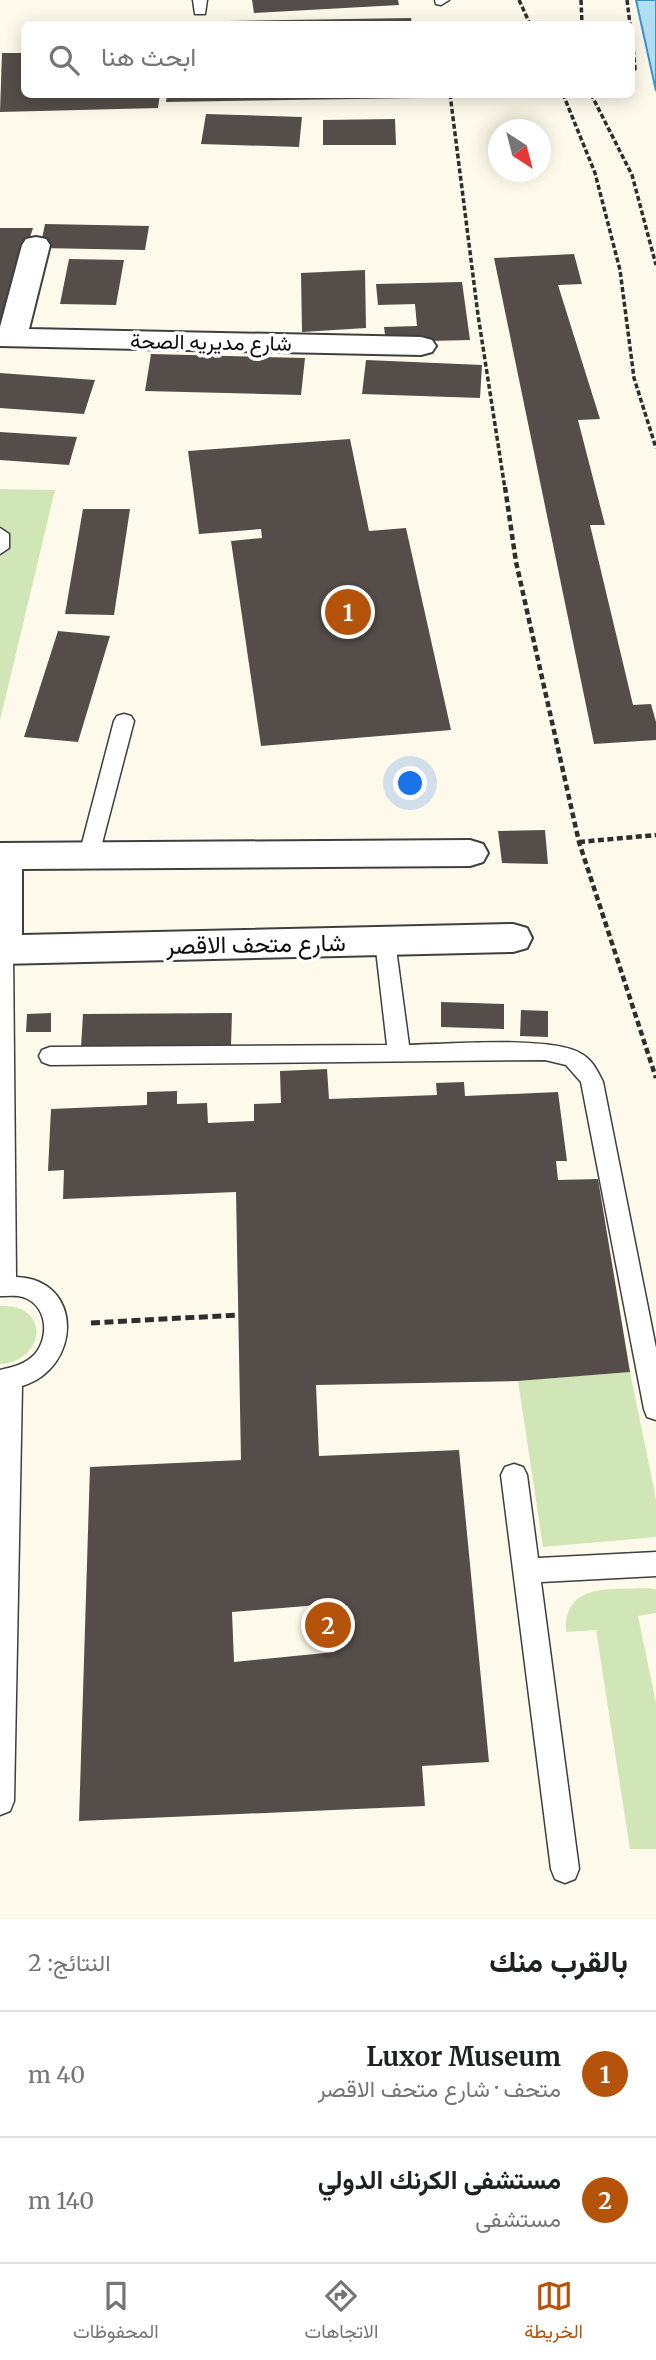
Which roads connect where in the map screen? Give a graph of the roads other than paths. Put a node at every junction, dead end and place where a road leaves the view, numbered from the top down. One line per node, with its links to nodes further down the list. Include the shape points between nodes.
1 (36, 245): 2 (street)
2 (6, 337): 3 (street, شارع مديريه الصحة)
3 (421, 346)
4 (0, 534): 5 (lane)
5 (0, 548)
6 (124, 721): 8 (lane)
7 (470, 853): 8 (street)
8 (89, 855): 9 (street)
9 (2, 856): 12 (street)
10 (513, 938): 11 (street, شارع متحف الاقصر)
11 (386, 942): 12 (street, شارع متحف الاقصر); 13 (lane)
12 (1, 950): 15 (lane)
13 (399, 1053): 14 (lane); 17 (lane, via 561,1053 587,1069)
14 (50, 1056)
15 (2, 1285): 16 (lane, via 42,1295 58,1325 47,1360 30,1373)
16 (5, 1381): 21 (lane)
17 (656, 1409)
18 (514, 1475): 20 (lane)
19 (656, 1564): 20 (lane)
20 (527, 1571): 22 (lane)
21 (0, 1801)
22 (565, 1869)

